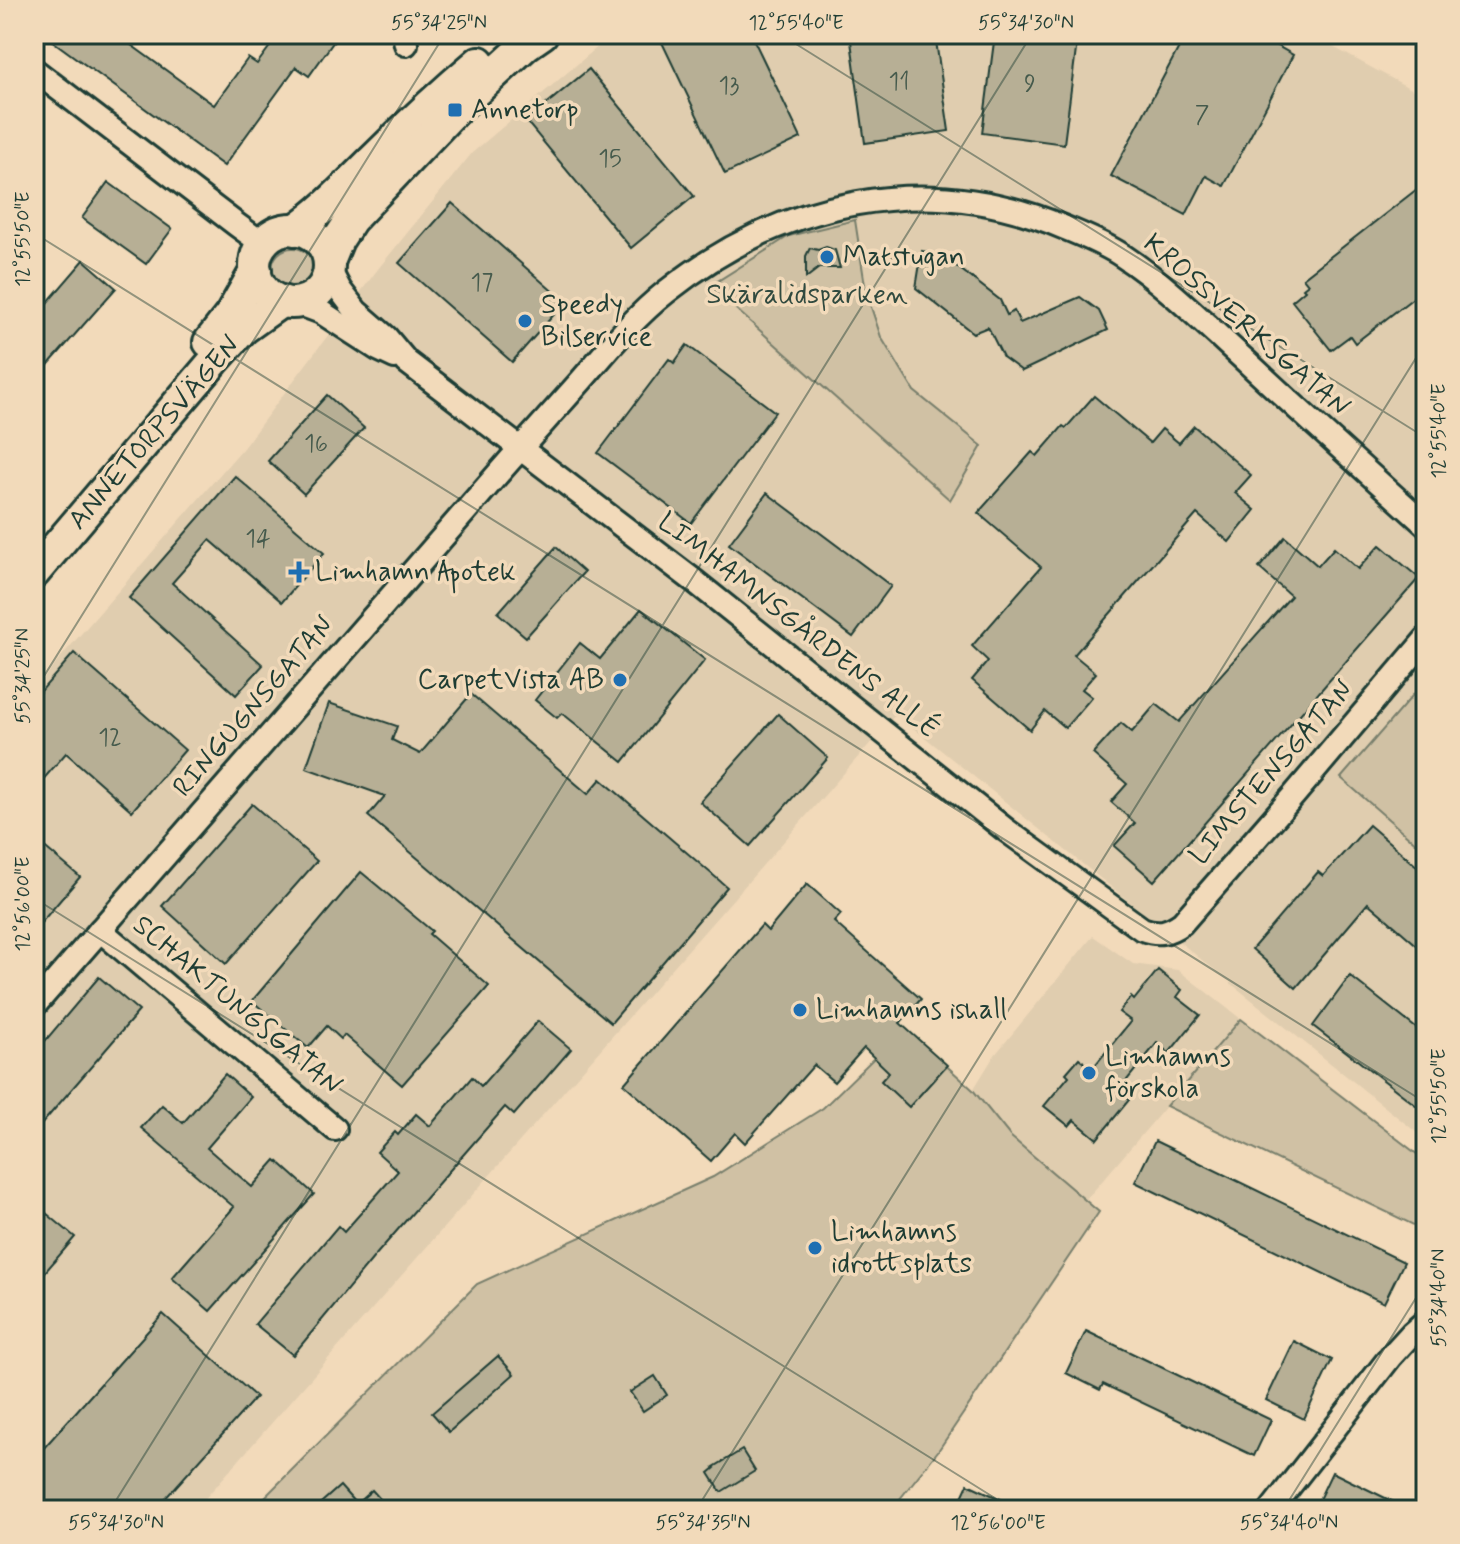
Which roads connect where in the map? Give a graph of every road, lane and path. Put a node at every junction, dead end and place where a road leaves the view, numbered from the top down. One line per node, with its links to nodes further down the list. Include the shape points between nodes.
1 (515, 34): 4 (main road, via 434,99)
2 (542, 34): 6 (main road, ANNETORPSVÄGEN, via 455,110 351,220)
3 (34, 70): 5 (street, via 237,225)
4 (295, 230): 5 (main road, via 268,238); 6 (main road, via 320,242)
5 (260, 257): 7 (main road, via 257,278 264,290); 11 (main road, ANNETORPSVÄGEN, via 231,314)
6 (328, 264): 7 (main road, ANNETORPSVÄGEN, via 321,289 310,298); 8 (street, LIMHAMNSGÅRDENS ALLÉ, via 356,311)
7 (289, 302): 8 (street, LIMHAMNSGÅRDENS ALLÉ, via 321,312); 12 (main road, ANNETORPSVÄGEN, via 244,328)
8 (407, 362): 9 (street, LIMHAMNSGÅRDENS ALLÉ)
9 (519, 448): 10 (street, KROSSVERKSGATAN, via 641,314 738,243 866,201 965,200 1044,219 1122,255 1188,308); 14 (street, RINGUGNSGATAN); 15 (street, LIMHAMNSGÅRDENS ALLÉ, via 1006,830 1131,922)
10 (1426, 525)
11 (34, 555)
12 (34, 573)
13 (1426, 639): 15 (street, LIMSTENSGATAN, via 1182,923)
14 (100, 930): 16 (street, RINGUGNSGATAN); 17 (street, SCHAKTUNGSGATAN)
15 (1154, 933)
16 (34, 1006)
17 (335, 1129)
18 (1426, 1321): 19 (street, via 1391,1356)
19 (1271, 1510)

